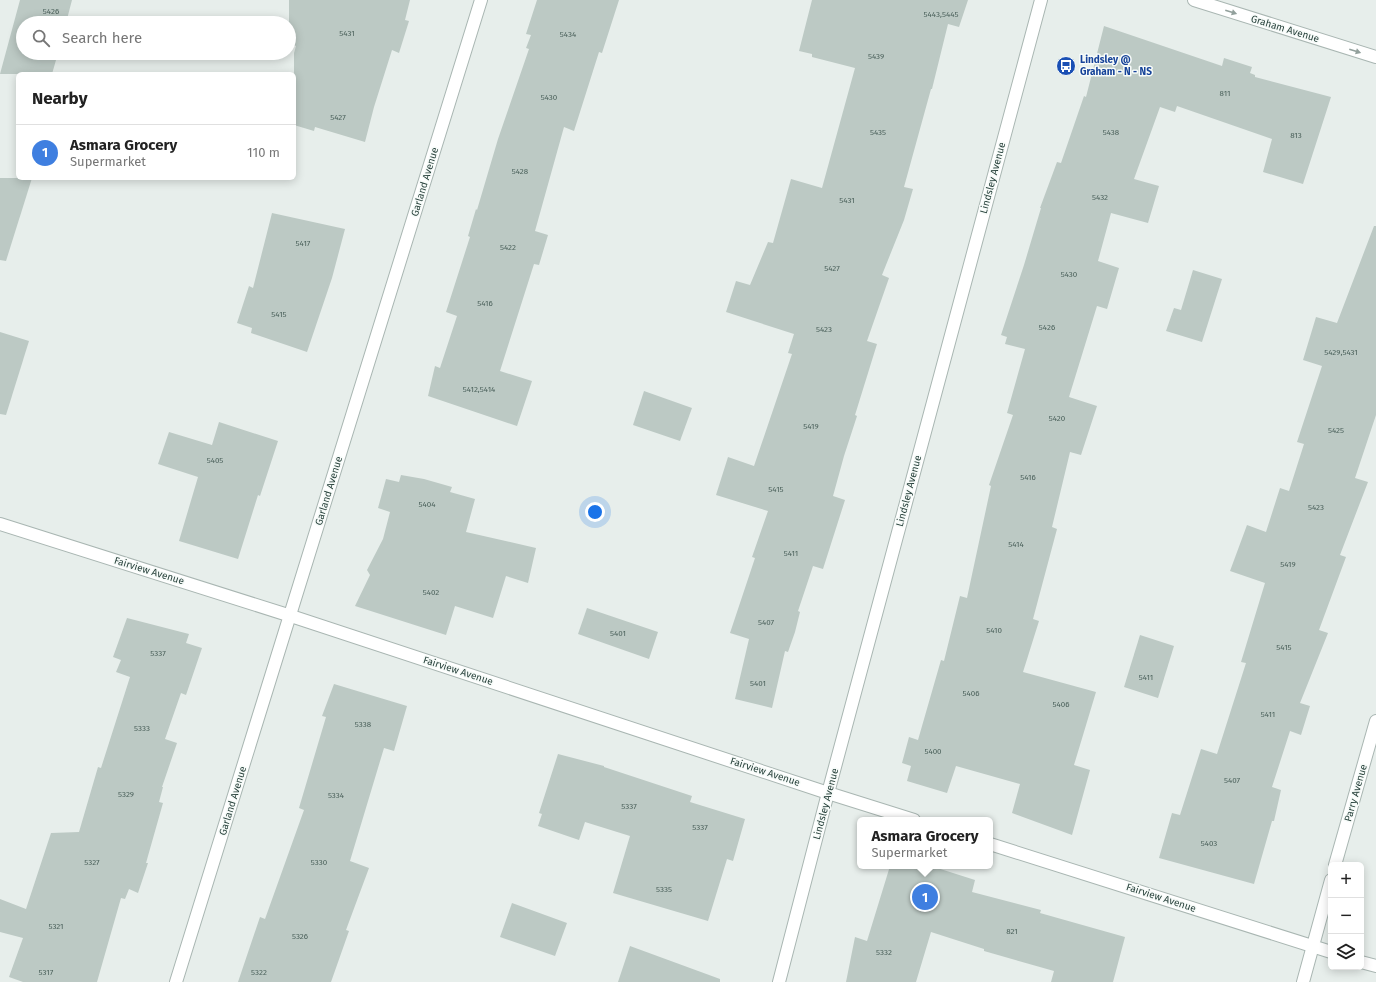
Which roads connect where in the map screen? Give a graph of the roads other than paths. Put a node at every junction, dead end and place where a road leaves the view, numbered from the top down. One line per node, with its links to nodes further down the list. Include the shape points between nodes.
1 (481, 0): 6 (street, Garland Avenue)
2 (1041, 0): 8 (street, Lindsley Avenue)
3 (1194, 0): 4 (street, Graham Avenue, one-way to 4)
4 (1376, 57)
5 (0, 524): 6 (street, Fairview Avenue)
6 (291, 616): 8 (street, Fairview Avenue); 17 (street, Garland Avenue)
7 (1376, 721): 11 (street, Parry Avenue)
8 (828, 793): 9 (street, Fairview Avenue); 18 (street, Lindsley Avenue)
9 (904, 817)
10 (993, 845): 13 (street, Fairview Avenue)
11 (1336, 862)
12 (1328, 891): 13 (street)
13 (1313, 946): 14 (street, Fairview Avenue); 19 (street)
14 (1328, 951)
15 (1364, 963): 16 (street)
16 (1376, 966)
17 (176, 982)
18 (780, 982)
19 (1303, 982)

